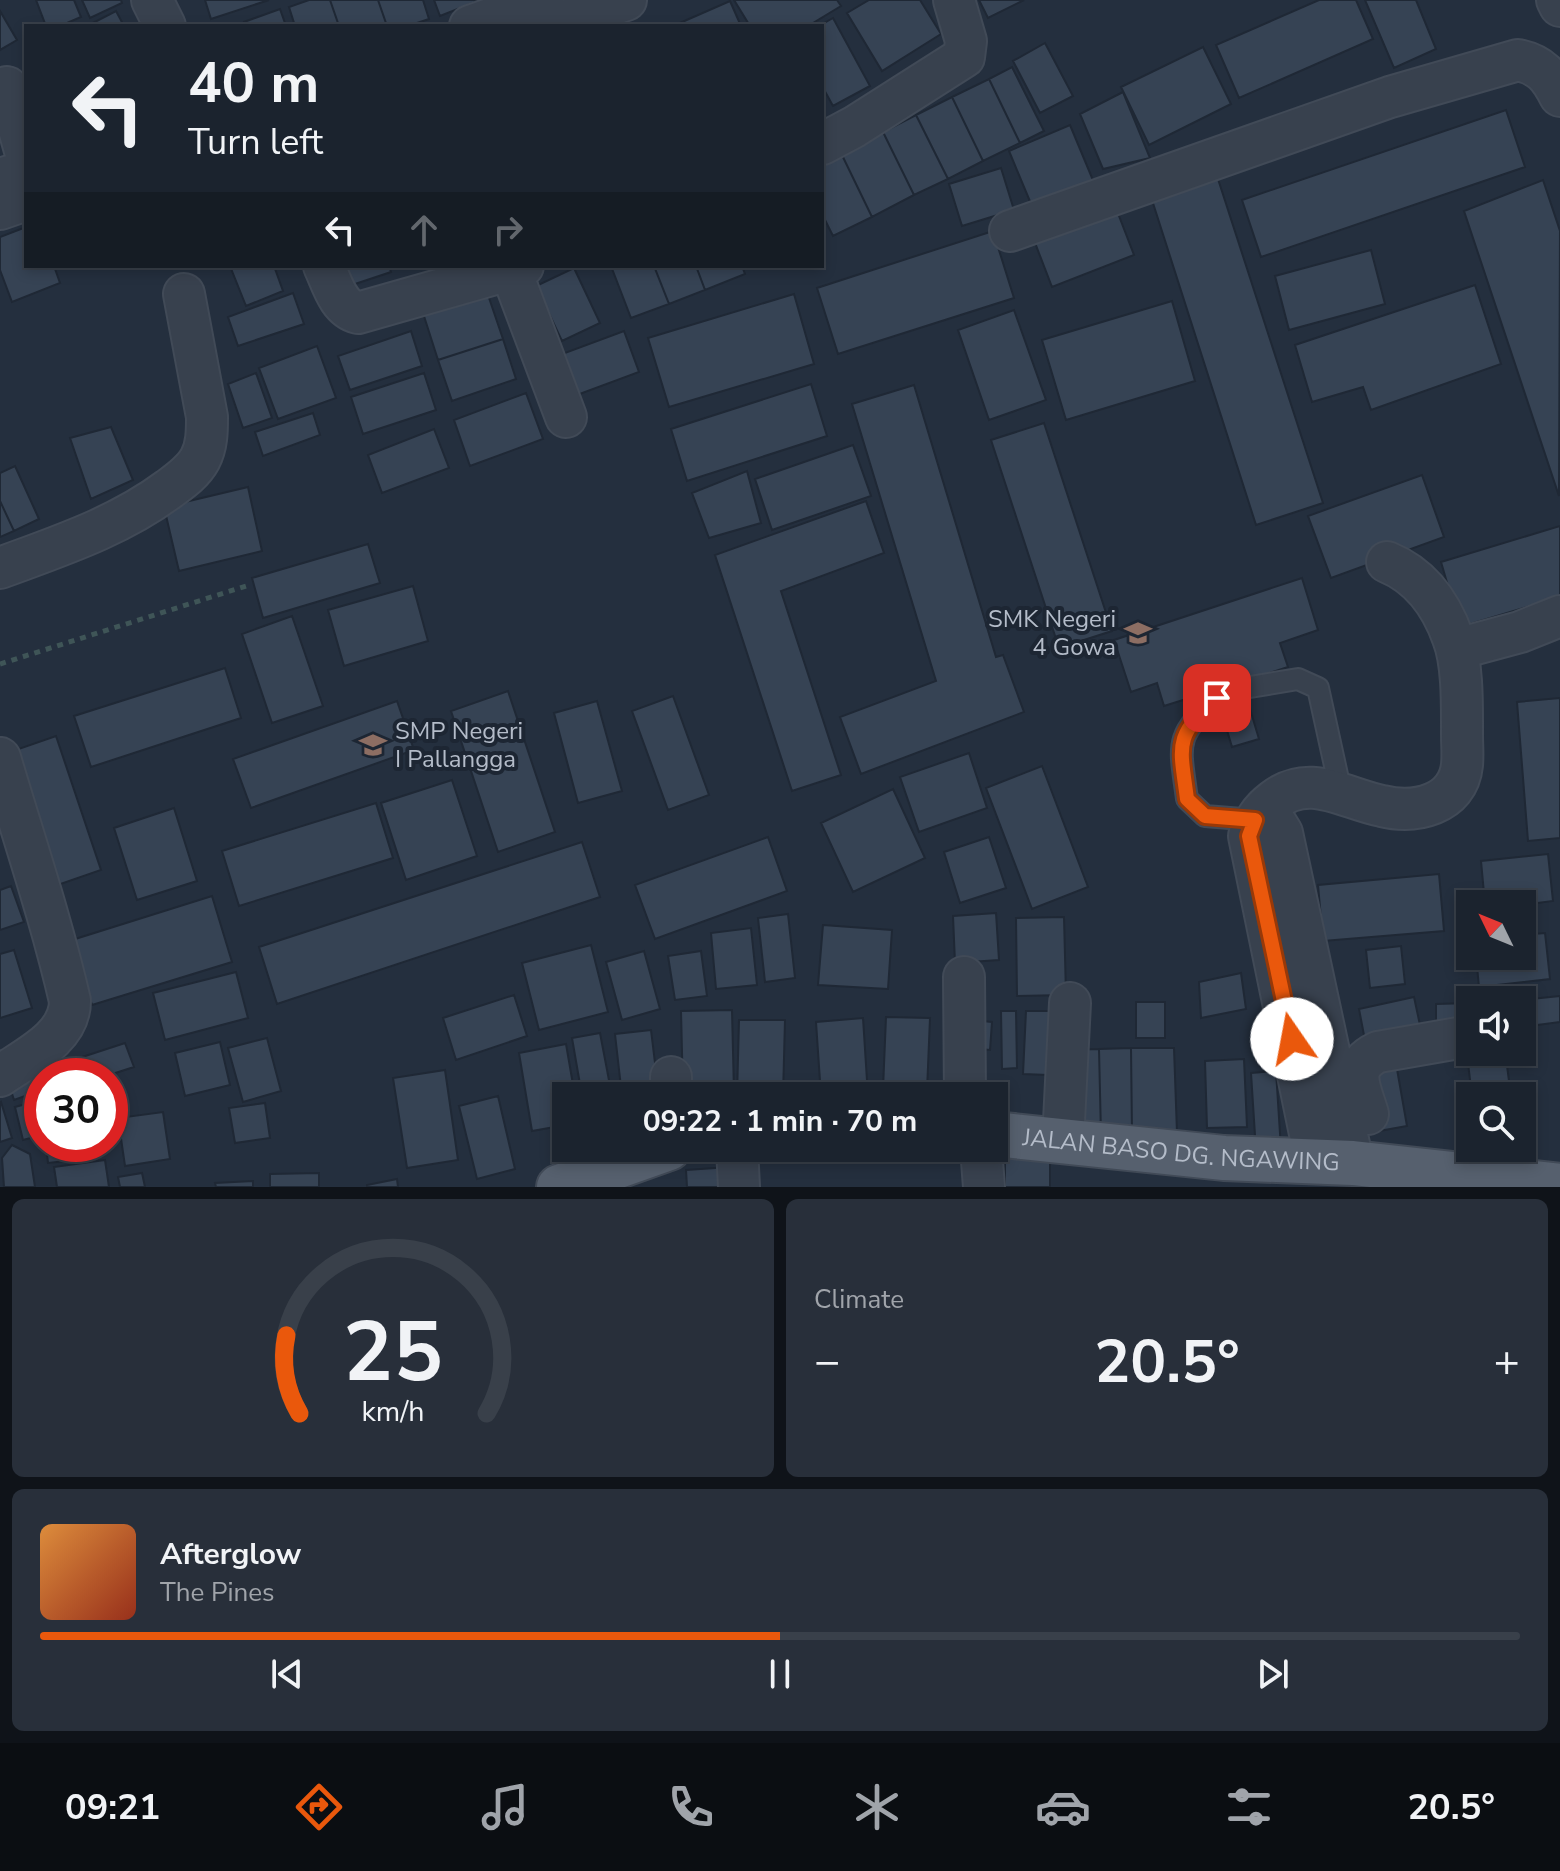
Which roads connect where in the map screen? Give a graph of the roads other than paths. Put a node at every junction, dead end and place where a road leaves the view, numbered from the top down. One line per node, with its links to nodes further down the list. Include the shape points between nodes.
1 (152, 0): 7 (street)
2 (543, 0): 8 (street)
3 (626, 0): 9 (street)
4 (954, 0): 12 (street, via 966,41 964,57)
5 (1557, 0): 6 (street)
6 (1560, 6)
7 (164, 24)
8 (476, 24)
9 (556, 24)
10 (7, 87): 13 (street)
11 (1560, 96): 18 (street, via 1544,70 1518,60 1390,97)
12 (824, 143)
13 (24, 147)
14 (24, 172): 15 (street)
15 (0, 179)
16 (24, 201): 17 (street)
17 (0, 209)
18 (1010, 231)
19 (325, 268): 20 (street, via 340,301 358,313)
20 (517, 268): 22 (street)
21 (184, 294): 24 (street, via 207,417 199,461 145,507 72,543)
22 (566, 417)
23 (1387, 562): 26 (street, via 1406,570 1427,590)
24 (0, 568)
25 (1560, 616): 26 (street)
26 (1457, 649): 30 (street, via 1462,767 1444,800 1412,808 1384,807)
27 (1244, 688): 30 (lane, via 1298,679 1318,688)
28 (1217, 698): 31 (lane, via 1193,722 1180,745 1187,799 1205,816)
29 (0, 758): 32 (street)
30 (1341, 793): 31 (street, via 1298,787 1280,795)
31 (1263, 824): 40 (street)
32 (16, 873): 36 (street, via 44,899 70,1013 56,1036)
33 (964, 977): 37 (street)
34 (1070, 1003): 39 (street)
35 (1456, 1038): 40 (street, via 1378,1052 1360,1064)
36 (0, 1076)
37 (965, 1082)
38 (1008, 1135): 39 (main road, JALAN BASO DG. NGAWING)
39 (1063, 1141): 40 (main road, JALAN BASO DG. NGAWING, via 1224,1158)
40 (1342, 1148): 44 (main road, JALAN BASO DG. NGAWING)
41 (630, 1162): 45 (main road)
42 (738, 1162): 46 (street)
43 (982, 1162): 47 (street)
44 (1560, 1186)
45 (559, 1187)
46 (739, 1187)
47 (984, 1187)

